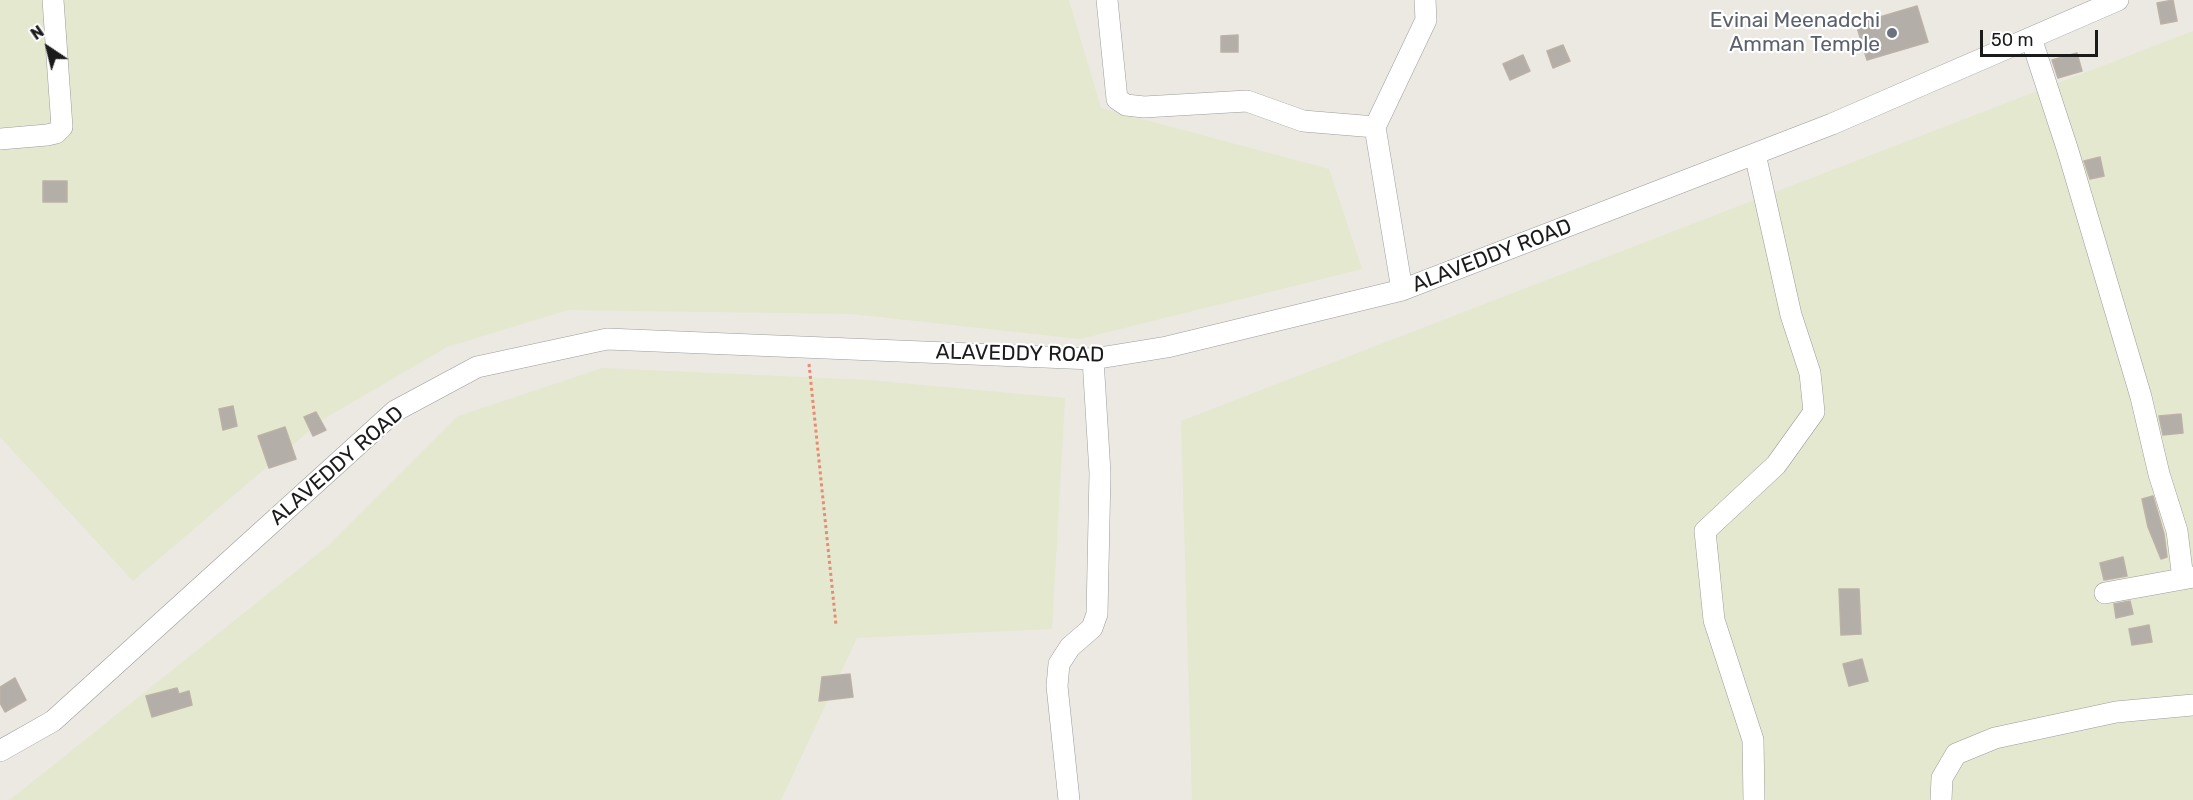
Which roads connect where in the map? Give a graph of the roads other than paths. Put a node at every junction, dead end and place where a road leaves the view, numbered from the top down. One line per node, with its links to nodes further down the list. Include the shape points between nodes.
1 (53, 0): 7 (street, via 62,127 47,135)
2 (1107, 0): 6 (street, via 1117,99 1126,105 1247,101 1302,121)
3 (1425, 0): 6 (street, via 1426,20)
4 (2118, 0): 5 (street, ALAVEDDY ROAD)
5 (2031, 38): 8 (street, ALAVEDDY ROAD); 11 (street, via 2141,397)
6 (1375, 127): 9 (street)
7 (0, 139)
8 (1755, 154): 9 (street, ALAVEDDY ROAD); 16 (street, via 1791,315 1810,373 1814,412 1776,465 1705,531 1714,620 1753,740)
9 (1402, 290): 10 (street, ALAVEDDY ROAD, via 1167,347)
10 (1093, 359): 14 (street, ALAVEDDY ROAD, via 607,339 477,367 395,411 53,721); 15 (street, via 1100,473 1097,614 1092,628 1070,647 1059,664 1057,686)
11 (2188, 578): 12 (street)
12 (2105, 593)
13 (2193, 705): 17 (street, via 2116,712 1995,738 1956,754 1942,778)
14 (0, 751)
15 (1069, 800)
16 (1754, 800)
17 (1941, 800)

